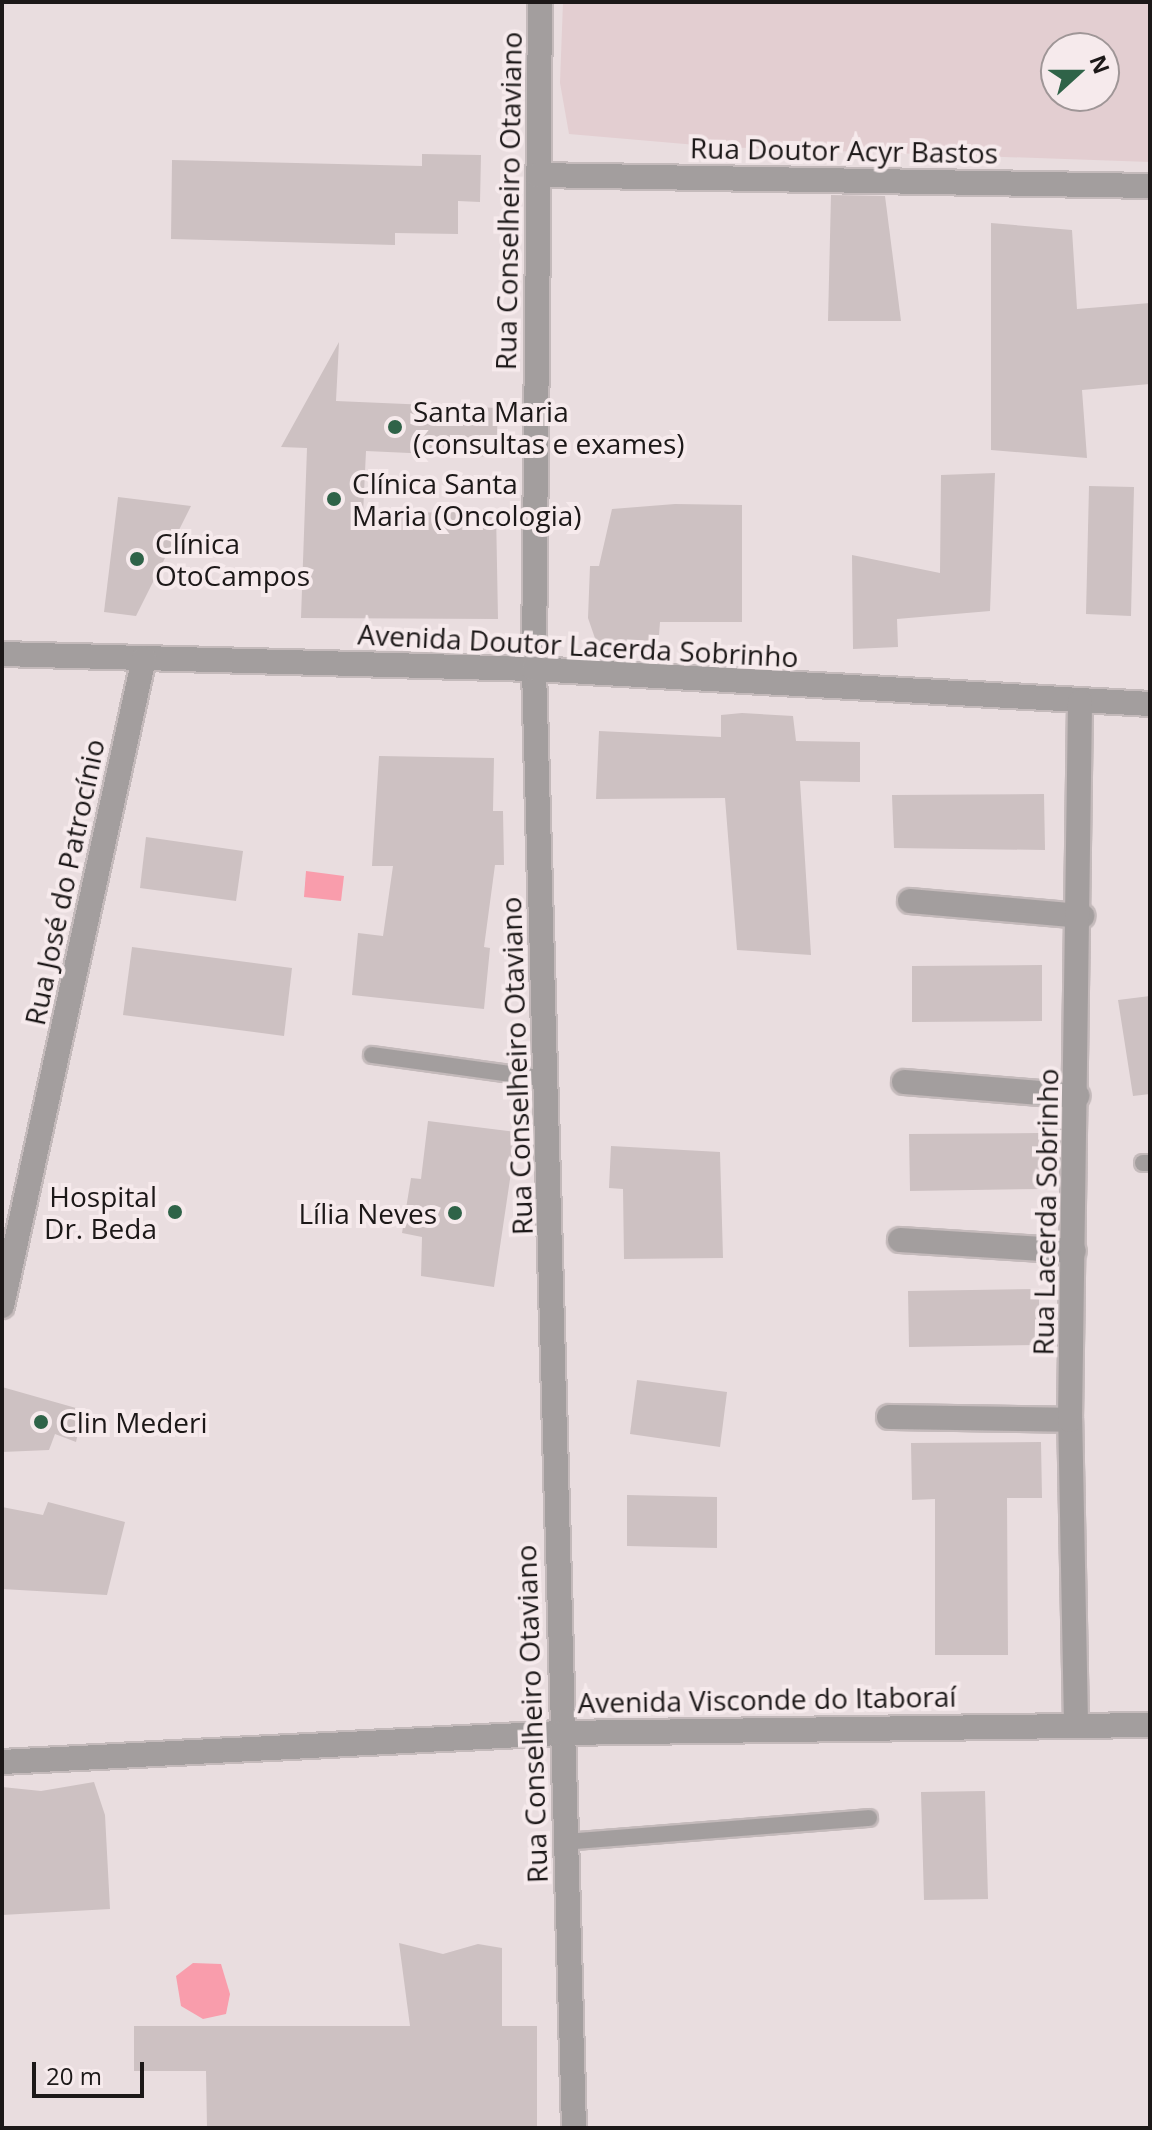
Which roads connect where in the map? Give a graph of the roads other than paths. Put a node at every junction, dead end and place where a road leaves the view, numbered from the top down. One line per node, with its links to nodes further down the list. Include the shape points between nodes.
1 (540, 2): 2 (street, Rua Conselheiro Otaviano)
2 (538, 175): 3 (street, Rua Doutor Acyr Bastos); 6 (street, Rua Conselheiro Otaviano)
3 (1150, 186)
4 (2, 654): 5 (street, Avenida Doutor Lacerda Sobrinho)
5 (144, 658): 6 (street, Avenida Doutor Lacerda Sobrinho); 17 (street, Rua José do Patrocínio)
6 (534, 669): 7 (street, Avenida Doutor Lacerda Sobrinho); 12 (street, Rua Conselheiro Otaviano)
7 (1080, 702): 8 (street, Avenida Doutor Lacerda Sobrinho); 10 (street, Rua Lacerda Sobrinho)
8 (1150, 704)
9 (910, 901): 10 (street)
10 (1082, 916): 14 (street, Rua Lacerda Sobrinho)
11 (372, 1055): 12 (lane)
12 (547, 1079): 22 (street, Rua Conselheiro Otaviano)
13 (904, 1082): 14 (street)
14 (1077, 1096): 16 (street, Rua Lacerda Sobrinho)
15 (900, 1240): 16 (street)
16 (1074, 1251): 19 (street, Rua Lacerda Sobrinho)
17 (2, 1306)
18 (889, 1417): 19 (street)
19 (1070, 1420): 20 (street, Rua Lacerda Sobrinho)
20 (1076, 1723): 21 (street, Avenida Visconde do Itaboraí); 22 (street, Avenida Visconde do Itaboraí)
21 (1150, 1725)
22 (560, 1733): 23 (street, Avenida Visconde do Itaboraí); 25 (street, Rua Conselheiro Otaviano)
23 (2, 1762)
24 (869, 1818): 25 (lane)
25 (564, 1842): 26 (street, Rua Conselheiro Otaviano)
26 (574, 2128)

